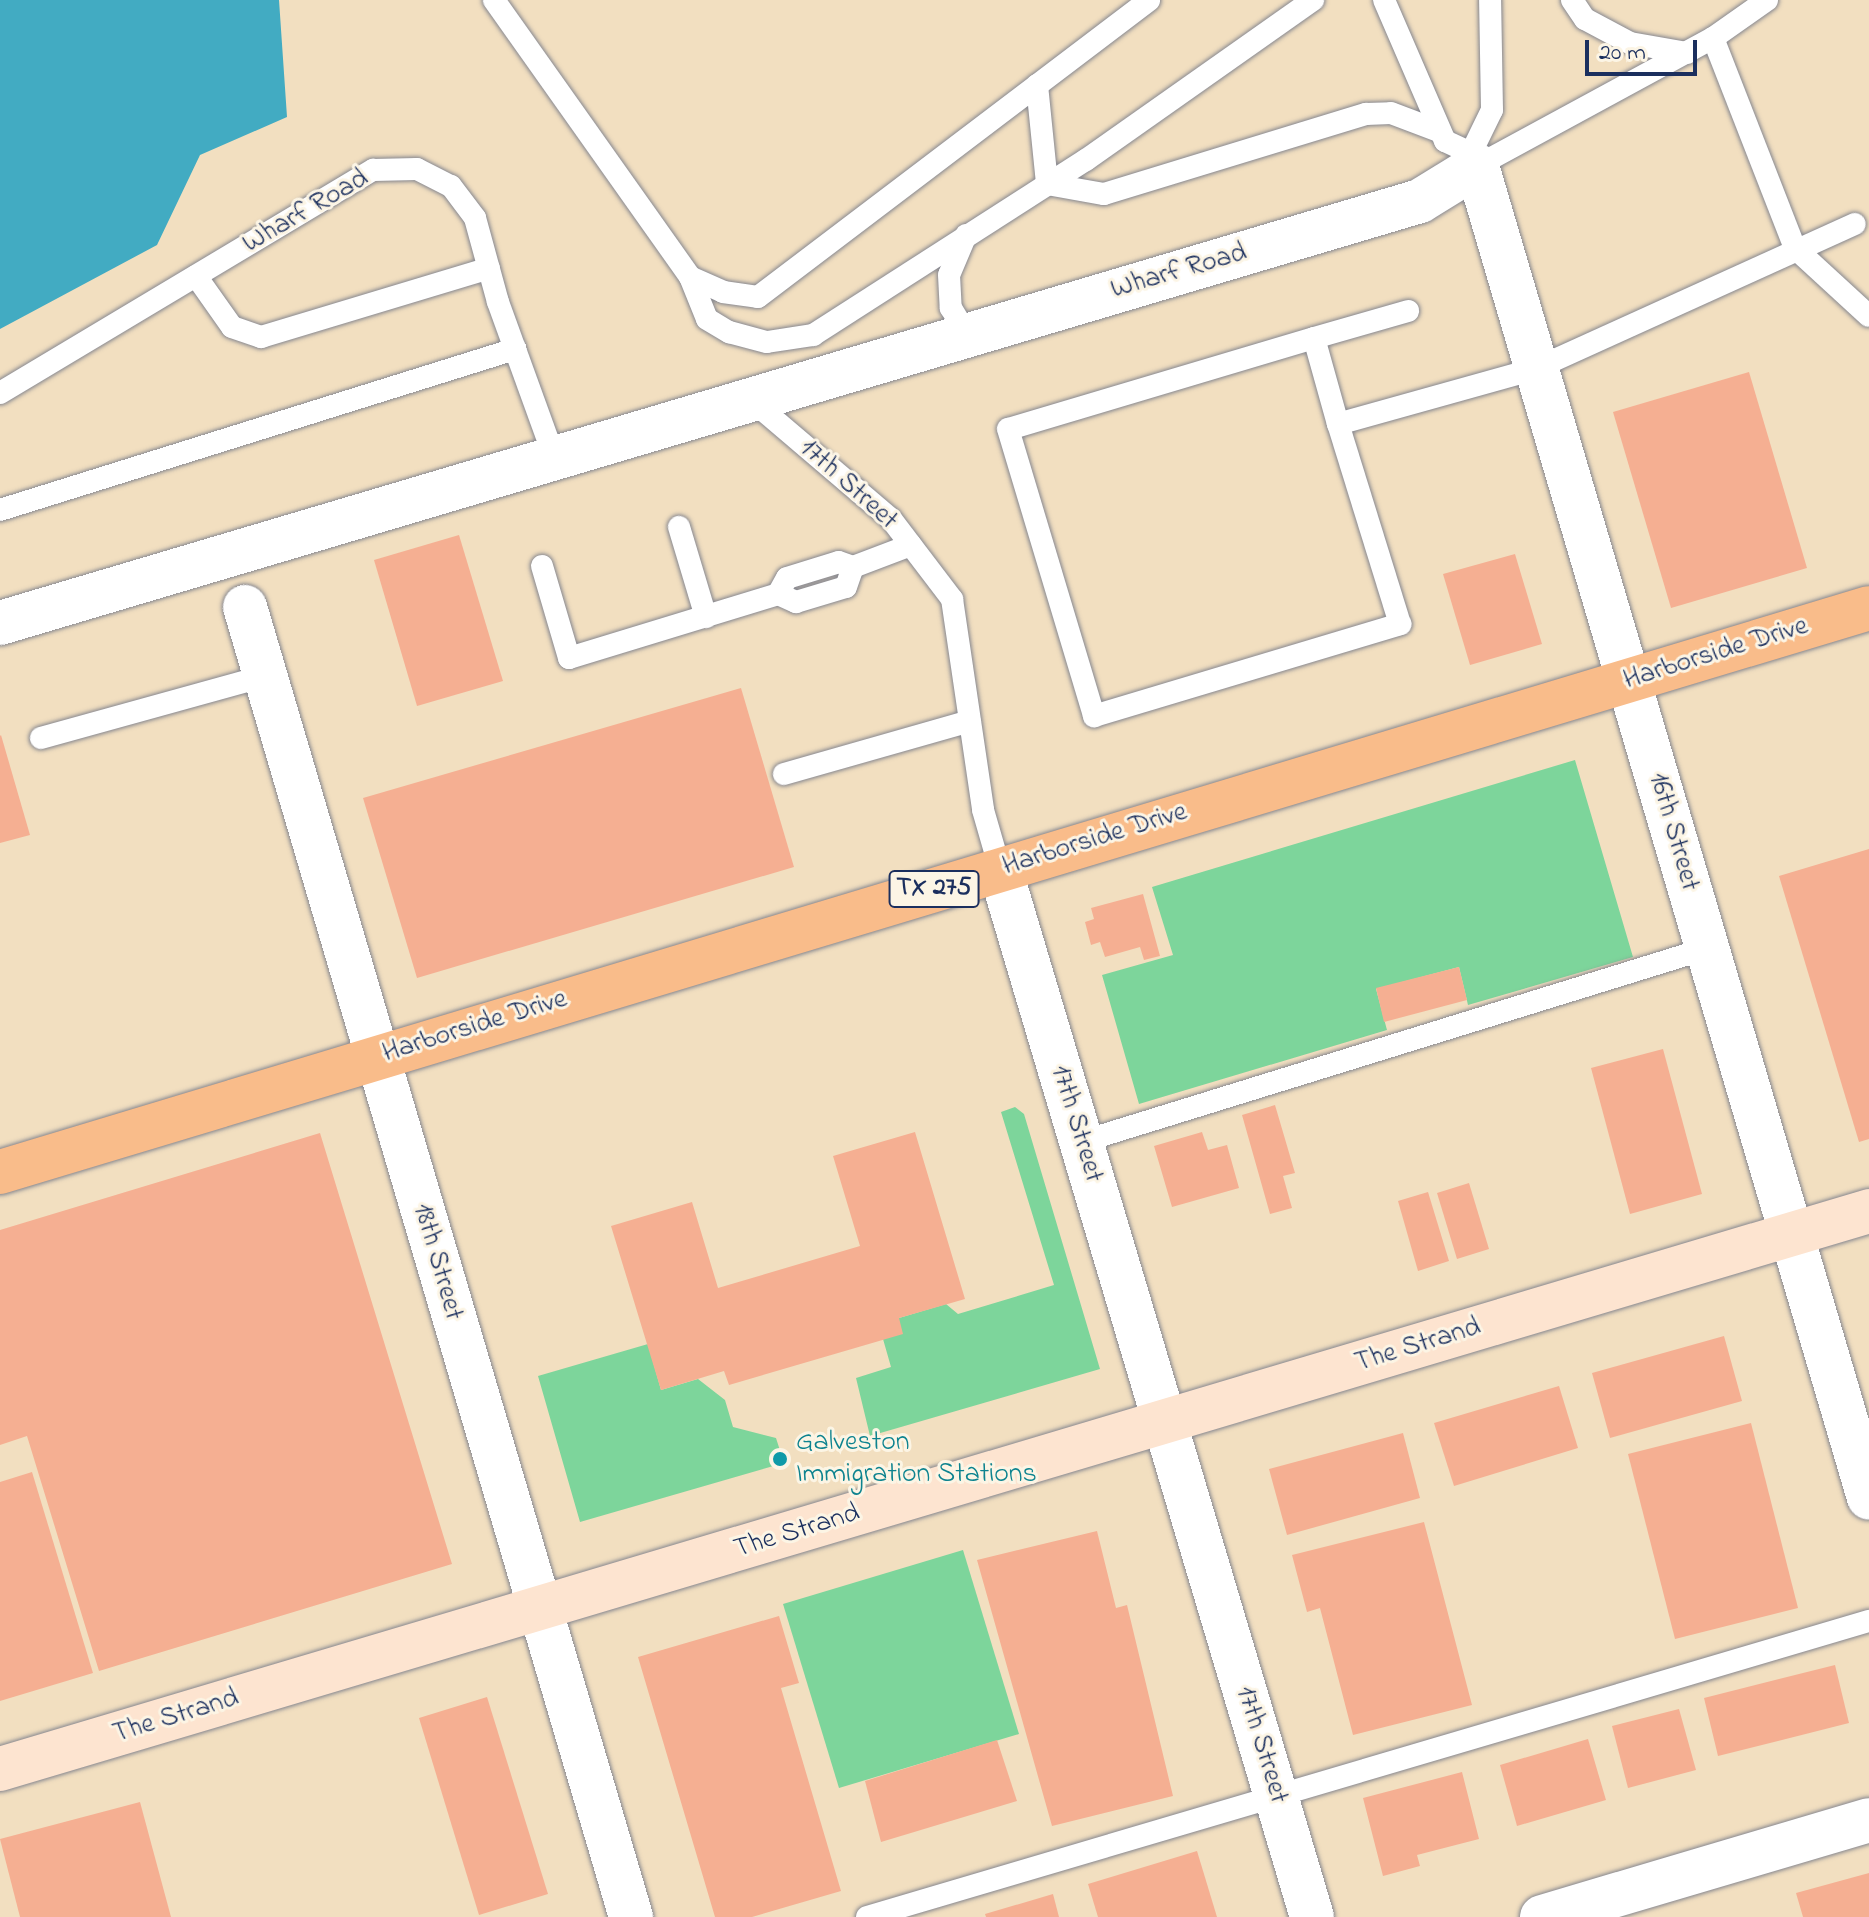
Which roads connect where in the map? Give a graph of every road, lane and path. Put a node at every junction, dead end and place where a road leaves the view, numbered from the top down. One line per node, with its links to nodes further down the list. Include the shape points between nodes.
1 (494, 0): 9 (lane)
2 (513, 0): 9 (lane)
3 (1313, 0): 15 (lane)
4 (1384, 0): 13 (lane)
5 (1490, 0): 14 (lane, via 1492,110)
6 (1572, 0): 11 (lane, via 1585,19 1630,43)
7 (1767, 0): 10 (lane, Wharf Road)
8 (1147, 1): 12 (lane)
9 (514, 29): 22 (lane)
10 (1713, 38): 11 (lane, Wharf Road); 19 (lane)
11 (1687, 53): 14 (lane, Wharf Road)
12 (1037, 85): 15 (lane); 22 (lane, via 758,297 723,292)
13 (1441, 132): 14 (lane, via 1445,141); 15 (lane, via 1391,113 1366,114 1104,194)
14 (1474, 159): 25 (street, Wharf Road, via 1420,201); 28 (street, 16th Street)
15 (1047, 184): 18 (lane)
16 (1869, 206): 17 (lane)
17 (1862, 223): 19 (lane)
18 (966, 235): 22 (lane, via 813,335 782,340 754,339 707,319); 25 (lane, via 949,275 951,308)
19 (1795, 248): 24 (lane); 28 (lane)
20 (489, 268): 21 (lane, via 261,337 232,327); 21 (lane, Wharf Road, via 475,218 451,186 417,169 373,170); 27 (lane, Wharf Road)
21 (196, 276): 29 (lane, Wharf Road)
22 (690, 277)
23 (1408, 311): 26 (lane)
24 (1869, 316)
25 (967, 335): 30 (street, Wharf Road)
26 (1314, 338): 31 (lane); 31 (lane, via 1008,429 1094,716 1400,624)
27 (515, 349): 32 (lane, Wharf Road); 33 (lane)
28 (1535, 369): 31 (lane); 42 (street, 16th Street)
29 (0, 393)
30 (750, 399): 32 (street, Wharf Road); 35 (lane, 17th Street, via 891,519)
31 (1338, 424)
32 (554, 457): 40 (street, Wharf Road)
33 (0, 510)
34 (679, 527): 39 (lane)
35 (911, 545): 39 (lane, via 853,567 846,587 796,602 778,594); 43 (lane, 17th Street, via 952,599)
36 (542, 566): 39 (lane, via 569,658)
37 (245, 607): 41 (street, 18th Street)
38 (1869, 608): 42 (main road, Harborside Drive / TX 275)
39 (706, 617)
40 (0, 623)
41 (265, 676): 44 (lane); 48 (street, 18th Street)
42 (1628, 680): 46 (main road, Harborside Drive / TX 275); 47 (street, 16th Street)
43 (970, 721): 45 (lane); 46 (lane, 17th Street, via 983,810)
44 (41, 738)
45 (784, 774)
46 (1000, 869): 48 (main road, Harborside Drive / TX 275); 49 (street, 17th Street)
47 (1705, 949): 49 (lane); 52 (street, 16th Street)
48 (376, 1057): 50 (main road, Harborside Drive / TX 275); 55 (street, 18th Street)
49 (1081, 1142): 53 (street, 17th Street)
50 (0, 1172)
51 (1869, 1211): 52 (street, The Strand)
52 (1790, 1235): 53 (street, The Strand); 54 (street, 16th Street)
53 (1165, 1422): 55 (street, The Strand); 58 (street, 17th Street)
54 (1869, 1498)
55 (540, 1609): 57 (street, The Strand); 60 (street, 18th Street)
56 (1869, 1621): 58 (lane)
57 (0, 1769)
58 (1276, 1797): 61 (lane); 62 (street, 17th Street)
59 (1869, 1820): 63 (street)
60 (631, 1917)
61 (867, 1917)
62 (1312, 1917)
63 (1542, 1917)

